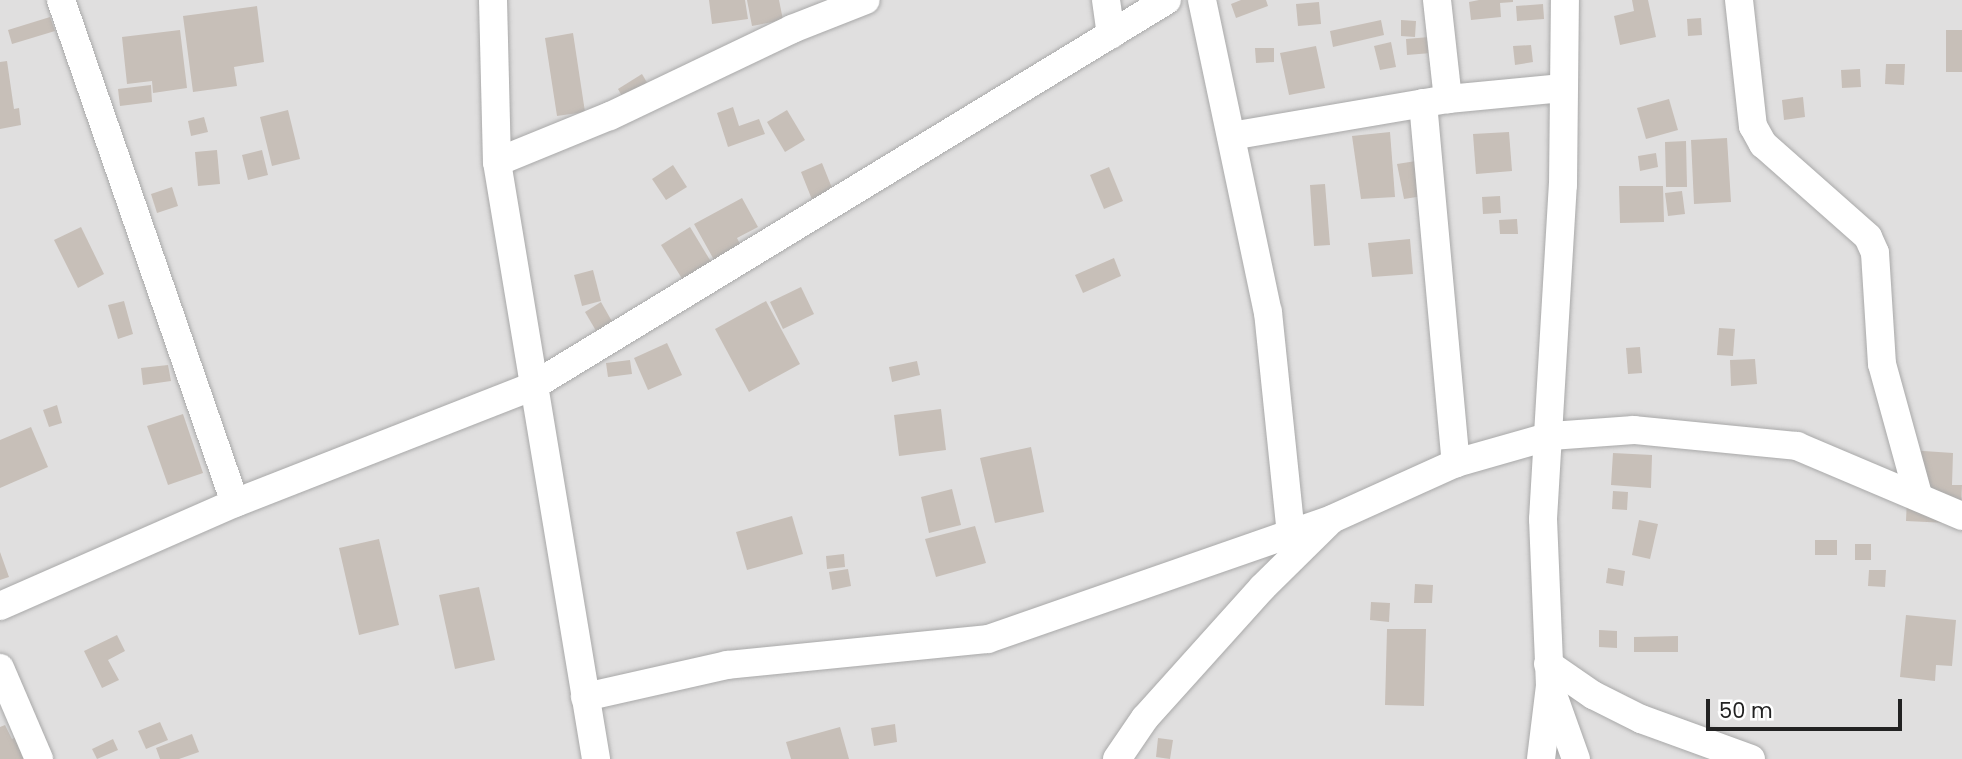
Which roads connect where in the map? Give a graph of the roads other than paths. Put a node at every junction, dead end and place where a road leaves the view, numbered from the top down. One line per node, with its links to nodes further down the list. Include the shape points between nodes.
1 (61, 0): 19 (street)
2 (493, 0): 14 (street)
3 (866, 0): 14 (street, via 792,29 610,116)
4 (1106, 0): 10 (street)
5 (1167, 0): 10 (street)
6 (1202, 0): 13 (street)
7 (1437, 0): 12 (street)
8 (1565, 0): 11 (street)
9 (1739, 0): 18 (street, via 1754,126 1763,145 1868,237 1875,253 1882,364)
10 (1111, 35): 15 (street)
11 (1562, 88): 12 (street); 16 (street, via 1563,185 1554,290)
12 (1435, 101): 13 (street); 17 (street)
13 (1231, 136): 22 (street, via 1268,312)
14 (496, 162): 15 (street)
15 (533, 386): 19 (street); 26 (street)
16 (1551, 436): 17 (street); 18 (street, via 1634,430 1797,446); 25 (street, via 1543,567)
17 (1456, 463): 21 (street)
18 (1918, 495): 20 (street)
19 (235, 503): 23 (street)
20 (1962, 516)
21 (1332, 519): 22 (street); 29 (street, via 1263,587 1154,708)
22 (1291, 533): 26 (street, via 988,639 740,663)
23 (0, 606)
24 (0, 668): 27 (street)
25 (1549, 675): 30 (street); 31 (street); 32 (street, via 1642,719)
26 (585, 697): 28 (street)
27 (38, 759)
28 (596, 759)
29 (1117, 759)
30 (1541, 759)
31 (1576, 759)
32 (1751, 759)

